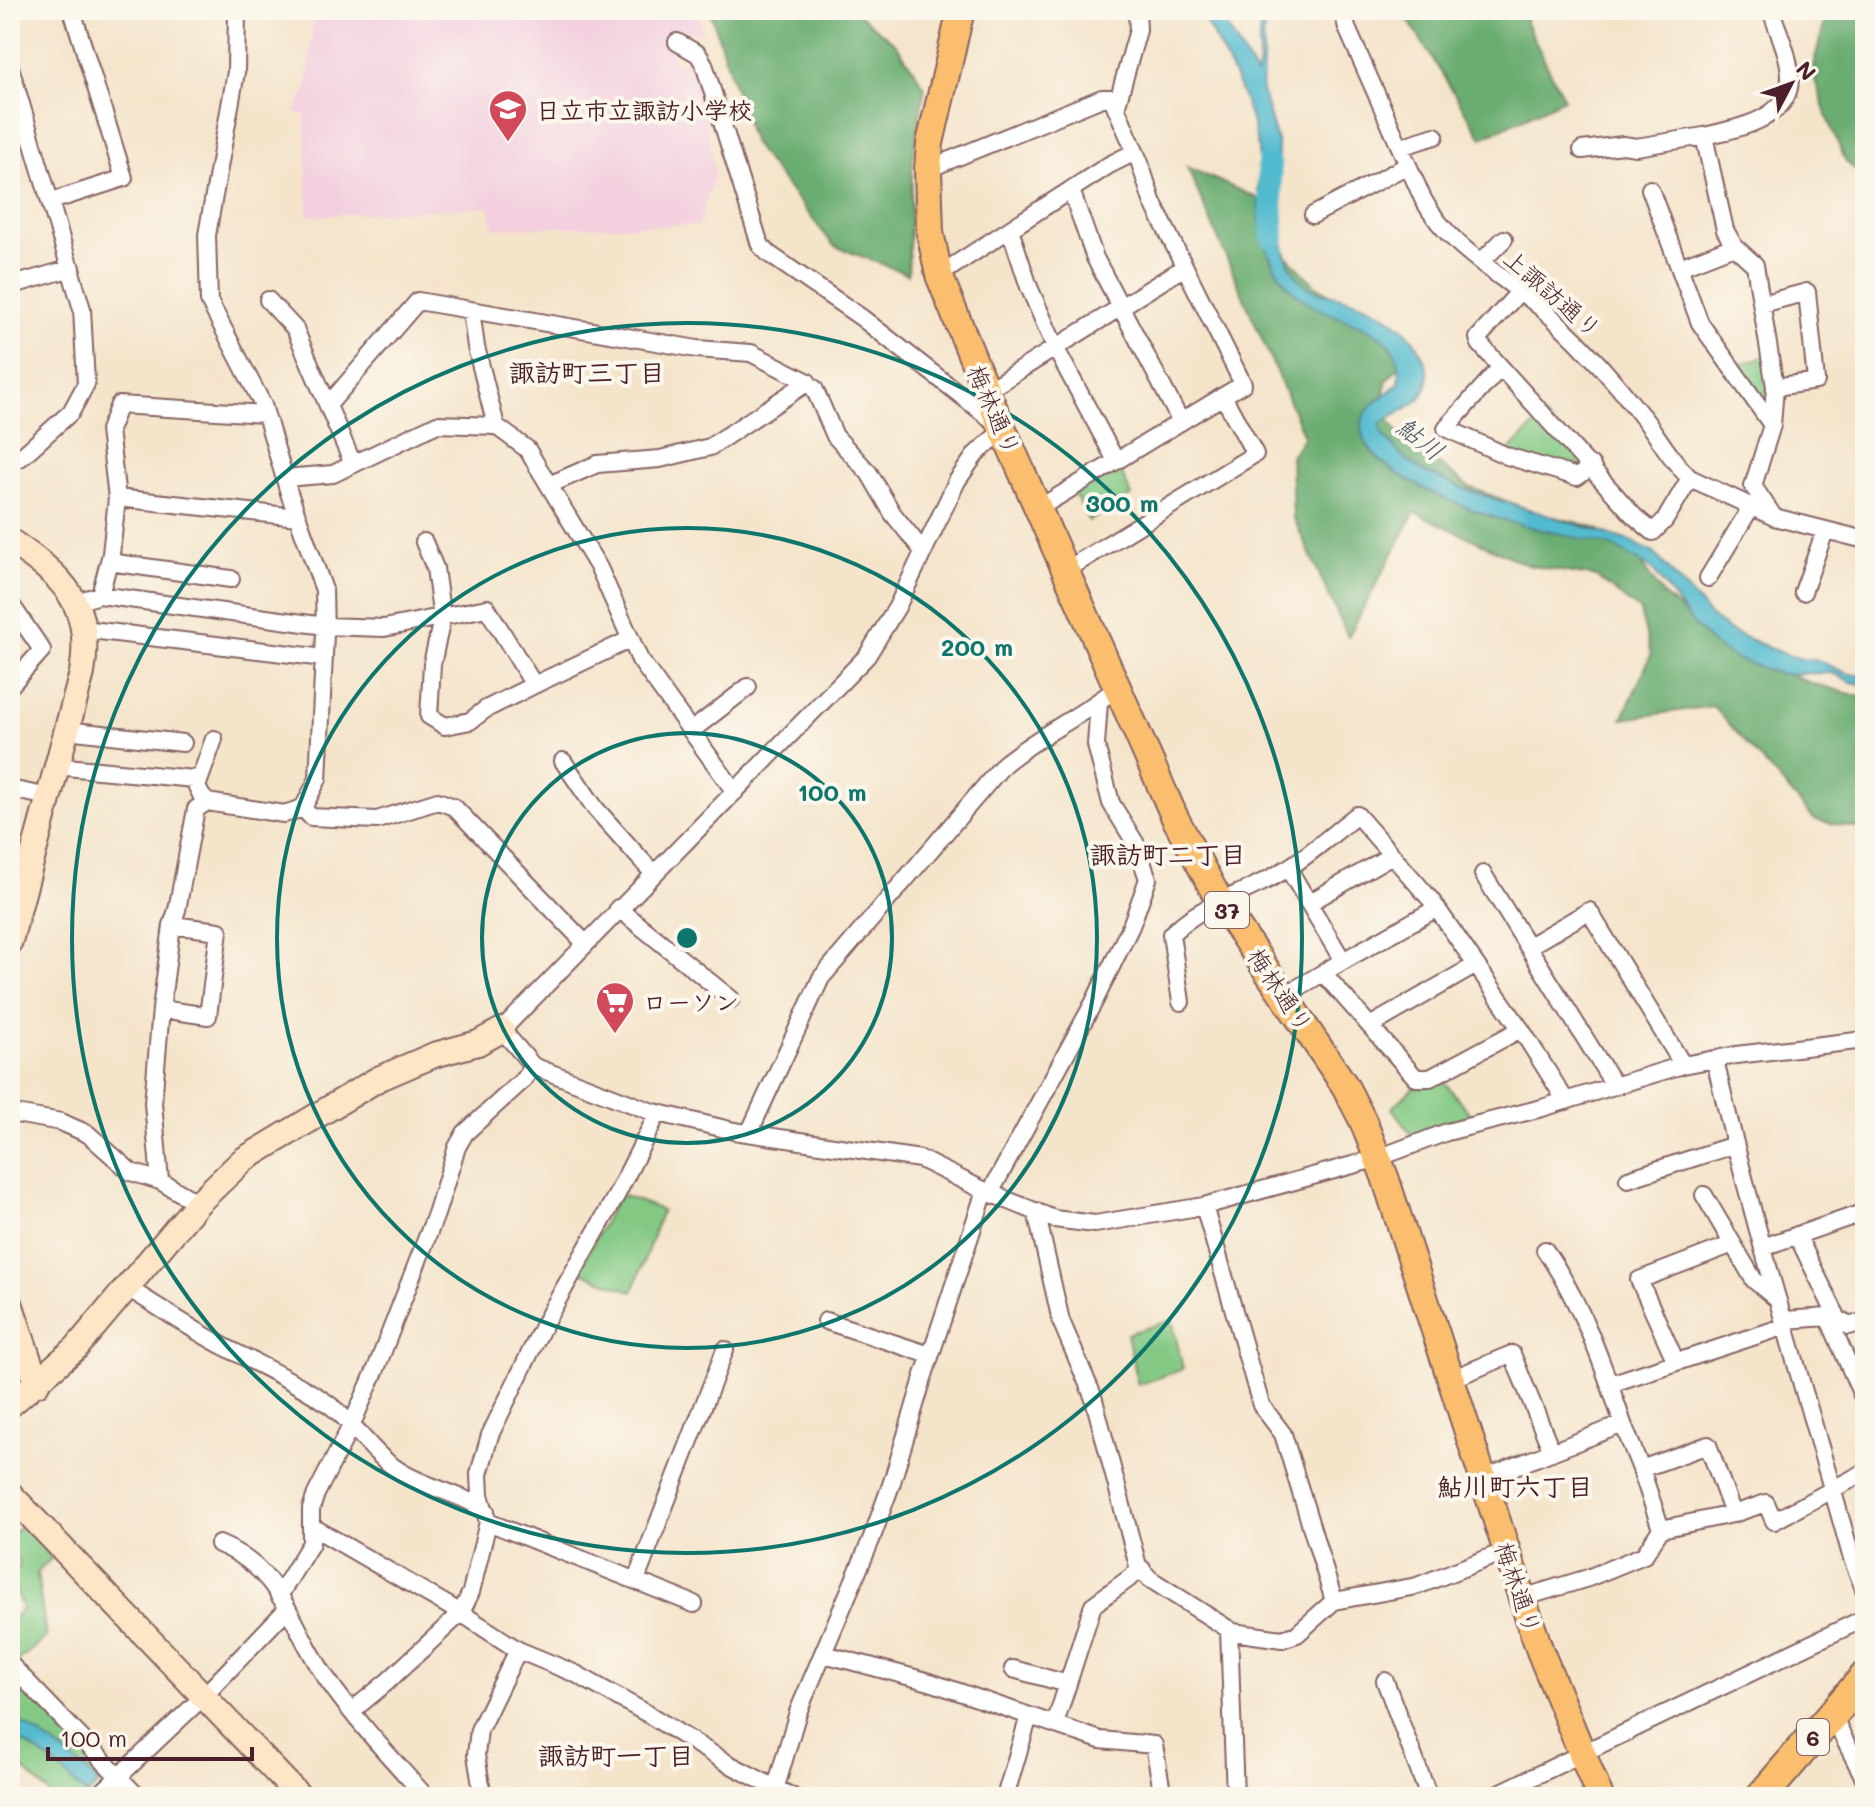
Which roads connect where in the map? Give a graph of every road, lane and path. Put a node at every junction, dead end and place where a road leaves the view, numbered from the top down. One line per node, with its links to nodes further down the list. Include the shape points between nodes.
1 (72, 10): 19 (street, via 124,178)
2 (237, 10): 42 (street, via 236,72 207,235 209,301)
3 (961, 10): 16 (main road, 梅林通り / 37)
4 (1137, 10): 9 (street, via 1138,30)
5 (1343, 10): 12 (street, 上諏訪通り)
6 (1771, 10): 11 (street, via 1790,76 1788,92 1764,118)
7 (677, 42): 46 (street, via 704,64 760,245)
8 (10, 67): 19 (street)
9 (1116, 108): 14 (street); 16 (street, via 1112,98 1102,98)
10 (1435, 136): 12 (street)
11 (1704, 136): 13 (street); 23 (street, via 1725,230)
12 (1400, 147): 15 (street, 上諏訪通り)
13 (1582, 150)
14 (1135, 152): 18 (street); 25 (street)
15 (1408, 165): 20 (street); 24 (street, 上諏訪通り, via 1433,217)
16 (928, 169): 28 (main road, 梅林通り / 37, via 930,232)
17 (1650, 189): 26 (street)
18 (1071, 190): 21 (street); 33 (street, via 1095,258)
19 (52, 201): 27 (street)
20 (1313, 215)
21 (1010, 229): 28 (street); 35 (street)
22 (1504, 239): 24 (street)
23 (1734, 246): 26 (street); 32 (street, via 1755,265)
24 (1481, 262): 30 (street, 上諏訪通り)
25 (1185, 267): 33 (street); 40 (street, via 1243,384)
26 (1680, 267): 44 (street, via 1700,323)
27 (72, 268): 29 (street); 48 (street, via 82,309 86,384 71,412)
28 (939, 275): 39 (main road, 梅林通り / 37)
29 (10, 284)
30 (1519, 292): 36 (street, via 1478,338); 52 (street, 上諏訪通り, via 1552,317 1619,388)
31 (268, 300): 41 (street, via 295,329)
32 (1762, 304): 37 (street); 37 (street, via 1807,292 1816,381)
33 (1121, 307): 35 (street); 43 (street)
34 (471, 310): 41 (street, via 418,301); 45 (street); 53 (street, via 697,349 751,353 808,382 710,447 660,459 597,464)
35 (1056, 349): 39 (street); 47 (street)
36 (1500, 368): 50 (street); 50 (street, via 1446,428 1507,456 1577,477)
37 (1775, 387): 44 (street)
38 (814, 388): 63 (street, via 835,436 869,473)
39 (986, 391): 46 (main road, 梅林通り / 37)
40 (1223, 396): 43 (street); 65 (street, via 1255,454)
41 (329, 404): 49 (street)
42 (265, 414): 51 (street); 54 (street, via 119,405 109,430)
43 (1181, 422): 47 (street)
44 (1772, 425): 58 (street, via 1753,486)
45 (496, 426): 49 (street, via 437,424); 53 (street, via 527,449)
46 (1004, 429): 56 (main road, 梅林通り / 37); 63 (street, via 976,454 957,481)
47 (1116, 461): 56 (street)
48 (10, 462)
49 (353, 464): 51 (street, via 333,474)
50 (1592, 466): 52 (street, via 1653,532)
51 (285, 478): 57 (street)
52 (1690, 478): 55 (street, 上諏訪通り)
53 (549, 485): 75 (street, via 599,568)
54 (117, 498): 57 (street); 64 (street)
55 (1751, 507): 58 (street, 上諏訪通り); 66 (street)
56 (1039, 508): 65 (main road, 梅林通り / 37)
57 (298, 517): 73 (street, via 324,590)
58 (1774, 517): 59 (street, 上諏訪通り)
59 (1825, 531): 60 (street, 上諏訪通り); 68 (street)
60 (1865, 540)
61 (10, 541): 70 (street, via 54,573)
62 (424, 542): 72 (street, via 435,568)
63 (922, 550): 89 (street, via 897,607 867,656)
64 (109, 562): 67 (street); 69 (street)
65 (1066, 570): 80 (main road, 梅林通り / 37)
66 (1708, 578)
67 (231, 579)
68 (1803, 592)
69 (100, 595): 70 (street); 73 (street)
70 (76, 602): 74 (street)
71 (10, 603): 78 (street, via 42,650)
72 (442, 619): 73 (street, via 384,628); 77 (street, via 487,608); 77 (street, via 429,716 445,726 470,721)
73 (325, 626): 76 (street)
74 (83, 629): 76 (street); 81 (street, via 85,658)
75 (631, 639): 77 (street); 82 (street)
76 (324, 658): 92 (street, via 318,779)
77 (534, 685)
78 (10, 686)
79 (748, 687): 82 (street)
80 (1108, 694): 97 (main road, 梅林通り / 37); 123 (street, via 1004,764 821,978); 128 (street, via 1096,745 1111,803 1136,844 1148,879 1094,1002)
81 (66, 730): 84 (street); 86 (street)
82 (691, 731): 89 (street)
83 (214, 739): 87 (street)
84 (183, 743)
85 (563, 761): 95 (street, via 595,808)
86 (56, 766): 87 (street, via 194,779); 90 (street)
87 (197, 787): 91 (street)
88 (10, 789): 90 (street)
89 (735, 792): 95 (street)
90 (49, 797): 102 (street)
91 (207, 802): 92 (street, via 284,814); 101 (street, via 196,809)
92 (303, 808): 103 (street, via 311,817 377,820 438,801 454,807)
93 (1392, 855): 94 (street, via 1357,815); 98 (street); 100 (street)
94 (1288, 868): 97 (street); 98 (street)
95 (653, 873): 99 (street)
96 (1483, 874): 104 (street)
97 (1219, 900): 108 (main road, 梅林通り / 37); 110 (street, via 1171,934)
98 (1309, 903): 105 (street)
99 (618, 908): 103 (street); 109 (street)
100 (1437, 908): 105 (street); 106 (street)
101 (172, 925): 111 (street); 111 (street, via 219,931 208,1016)
102 (10, 941)
103 (585, 943): 114 (street)
104 (1529, 946): 117 (street, via 1589,911); 119 (street)
105 (1343, 961): 107 (street)
106 (1476, 965): 112 (street); 113 (street)
107 (1323, 973): 108 (street); 112 (street)
108 (1284, 996): 125 (main road, 梅林通り / 37, via 1345,1086)
109 (731, 999)
110 (1181, 1002)
111 (161, 1009): 127 (street, via 153,1103)
112 (1370, 1026): 113 (street, via 1416,1078 1430,1078)
113 (1521, 1029): 120 (street)
114 (502, 1030): 118 (street); 130 (street, via 378,1079 243,1160)
115 (1865, 1040): 116 (street)
116 (1715, 1060): 117 (street); 124 (street)
117 (1683, 1065): 119 (street)
118 (533, 1066): 122 (street); 153 (street, via 457,1147 436,1214)
119 (1614, 1085): 120 (street)
120 (1566, 1101): 125 (street, via 1447,1132)
121 (10, 1113): 127 (street, via 61,1122 88,1134 131,1172)
122 (658, 1113): 123 (street); 162 (street, via 490,1435 479,1474)
123 (749, 1133): 128 (street, via 920,1159)
124 (1734, 1145): 126 (street); 136 (street)
125 (1378, 1158): 131 (street); 148 (main road, 梅林通り / 37)
126 (1628, 1179)
127 (160, 1181): 130 (street)
128 (988, 1192): 132 (street); 146 (street)
129 (1704, 1195): 135 (street)
130 (198, 1203): 138 (street)
131 (1204, 1206): 132 (street, via 1095,1224); 171 (street, via 1261,1405 1283,1434)
132 (1036, 1211): 167 (street, via 1061,1321 1093,1396)
133 (1865, 1212): 134 (street)
134 (1797, 1235): 136 (street); 141 (street)
135 (1733, 1244): 139 (street, via 1754,1280); 147 (street, via 1639,1280)
136 (1763, 1247): 139 (street)
137 (1545, 1250): 150 (street, via 1567,1282)
138 (126, 1287): 149 (street, via 76,1348); 153 (street, via 298,1384)
139 (1778, 1300): 144 (street)
140 (10, 1303): 149 (street)
141 (1832, 1317): 143 (street, via 1849,1326); 144 (street); 151 (street)
142 (826, 1321): 146 (street)
143 (1865, 1321)
144 (1786, 1323): 147 (street); 159 (street)
145 (725, 1350): 168 (street)
146 (930, 1355): 178 (street, via 892,1482)
147 (1676, 1362): 150 (street)
148 (1449, 1380): 155 (street, via 1512,1354); 158 (main road, 梅林通り / 37)
149 (37, 1384): 152 (street)
150 (1610, 1384): 154 (street)
151 (1865, 1402)
152 (10, 1405)
153 (352, 1424): 162 (street, via 399,1471 472,1501); 163 (street, via 316,1494)
154 (1623, 1424): 155 (street); 156 (street)
155 (1552, 1452): 158 (street)
156 (1641, 1469): 161 (street, via 1708,1445); 164 (street)
157 (1865, 1472): 159 (street)
158 (1482, 1479): 166 (main road, 梅林通り / 37)
159 (1833, 1490): 161 (street, via 1774,1521 1766,1503); 169 (street)
160 (10, 1494): 184 (street)
161 (1733, 1514): 164 (street)
162 (487, 1516): 168 (street); 174 (street, via 471,1592)
163 (311, 1526): 172 (street, via 311,1543); 174 (street)
164 (1661, 1529): 170 (street, via 1644,1555)
165 (219, 1544): 172 (street, via 260,1568)
166 (1506, 1551): 170 (main road, 梅林通り / 37); 171 (street, via 1417,1586)
167 (1142, 1569): 176 (street); 183 (street, via 1093,1605)
168 (636, 1580): 173 (street)
169 (1865, 1591)
170 (1522, 1598): 189 (main road, 梅林通り / 37)
171 (1334, 1601): 176 (street, via 1297,1634 1282,1639)
172 (283, 1602): 184 (street); 185 (street, via 327,1679)
173 (694, 1604)
174 (461, 1613): 177 (street); 185 (street)
175 (1865, 1618): 189 (street)
176 (1229, 1629): 200 (street)
177 (518, 1650): 192 (street, via 576,1674); 196 (street, via 479,1730 476,1755)
178 (824, 1654): 187 (street); 192 (street, via 798,1712)
179 (10, 1664): 191 (street)
180 (1013, 1669): 183 (street)
181 (1865, 1677): 186 (highway, 6)
182 (1385, 1681): 201 (street)
183 (1068, 1684): 188 (street)
184 (204, 1696): 191 (street); 194 (street)
185 (353, 1710): 195 (street)
186 (1832, 1715): 190 (street); 204 (highway, 6)
187 (1029, 1716): 188 (street); 198 (street)
188 (1055, 1724): 199 (street, via 1100,1740 1154,1745)
189 (1582, 1754): 202 (street); 203 (main road, 梅林通り / 37)
190 (1865, 1780)
191 (107, 1787): 193 (street)
192 (774, 1792): 197 (street)
193 (138, 1797)
194 (300, 1797)
195 (426, 1797)
196 (483, 1797)
197 (793, 1797)
198 (1005, 1797)
199 (1163, 1797)
200 (1235, 1797)
201 (1429, 1797)
202 (1491, 1797)
203 (1600, 1797)
204 (1761, 1797)

